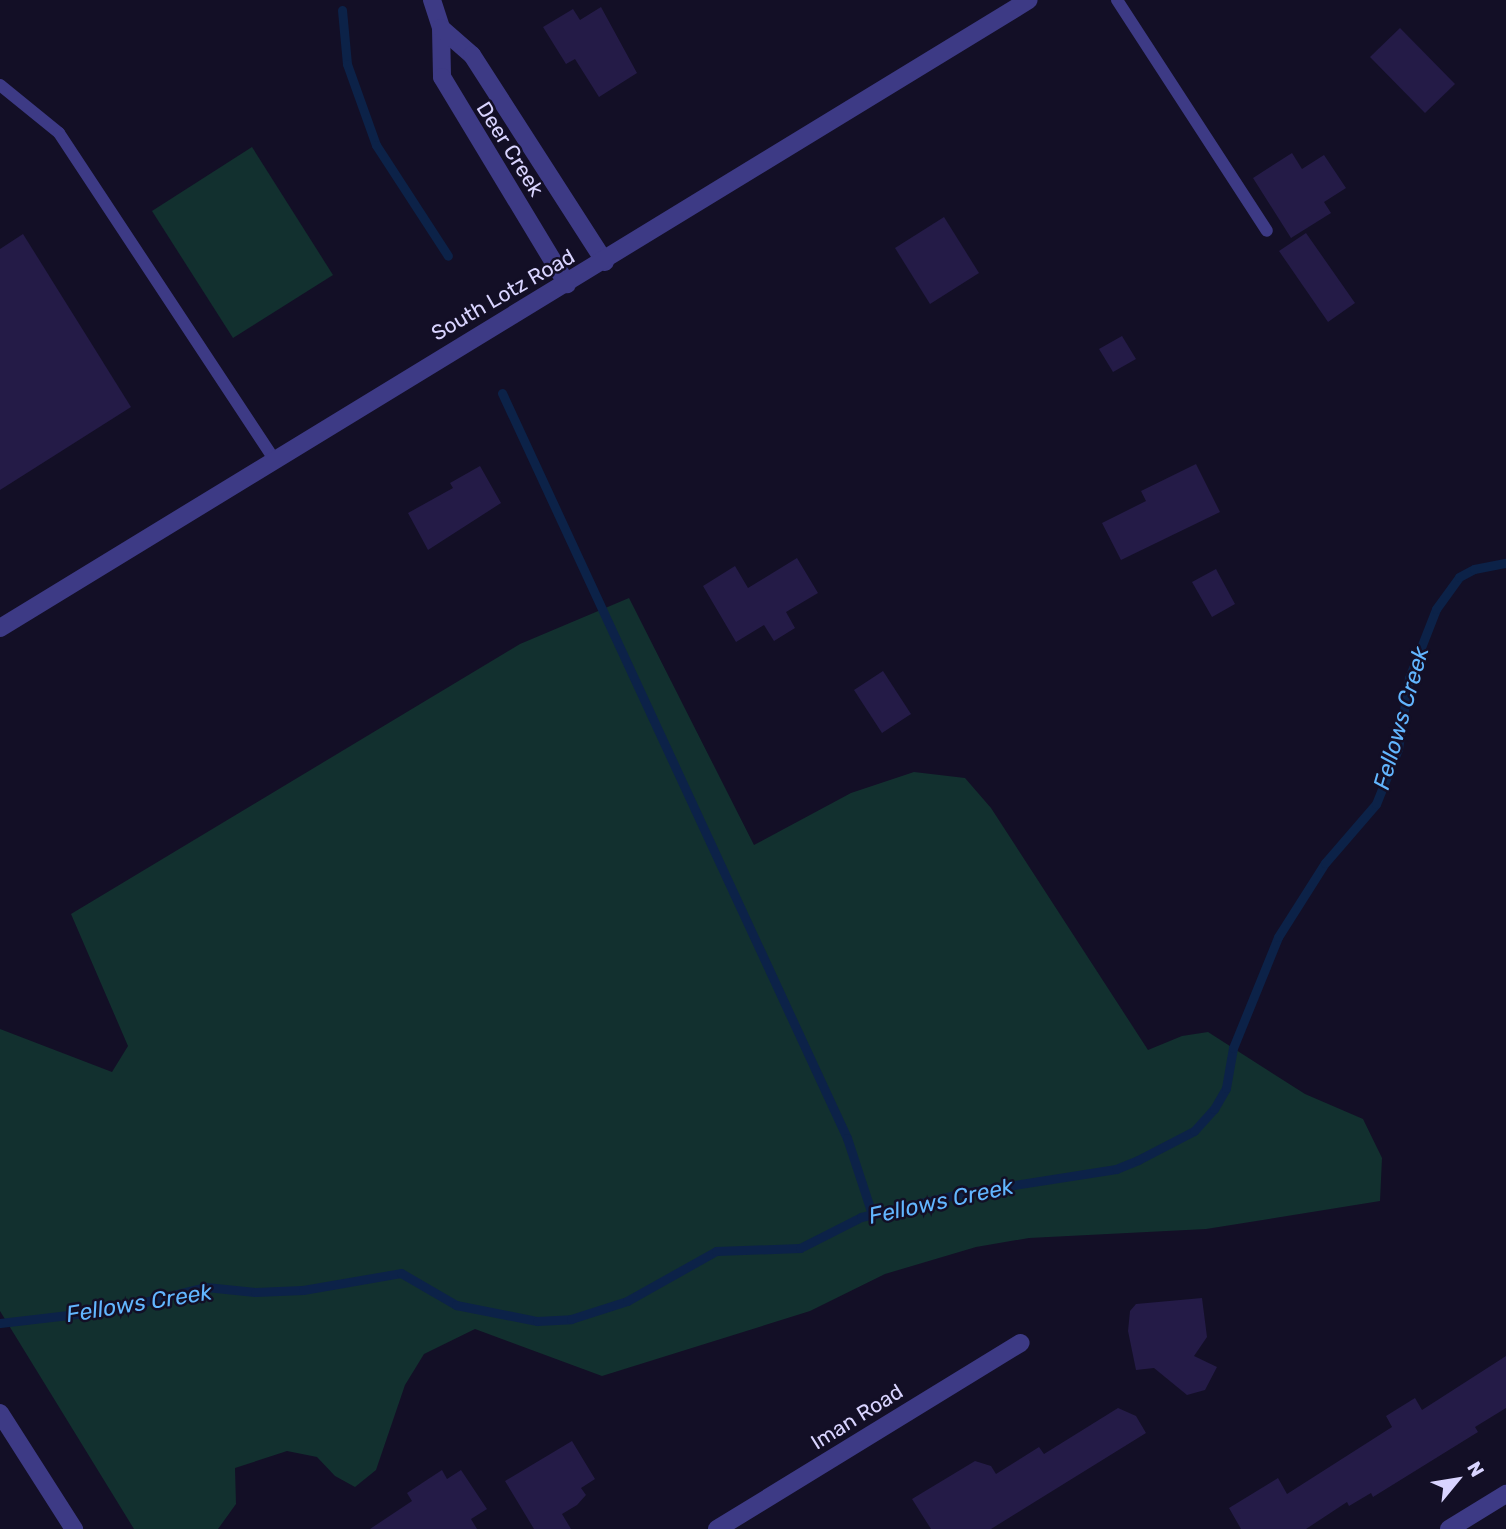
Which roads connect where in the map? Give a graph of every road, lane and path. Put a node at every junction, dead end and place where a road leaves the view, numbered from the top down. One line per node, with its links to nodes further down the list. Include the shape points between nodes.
1 (432, 0): 4 (street, Deer Creek)
2 (1029, 0): 7 (street, South Lotz Road)
3 (1117, 0): 6 (lane)
4 (440, 28): 7 (street, Deer Creek, via 471,55); 8 (street, Deer Creek, via 442,77 467,126)
5 (0, 85): 9 (lane, via 59,133)
6 (1267, 231)
7 (605, 262): 8 (street, South Lotz Road)
8 (567, 284): 9 (street, South Lotz Road)
9 (274, 459): 10 (street, South Lotz Road)
10 (0, 628)
11 (1020, 1343): 15 (street, Iman Road)
12 (0, 1413): 14 (street)
13 (1505, 1495): 16 (street)
14 (74, 1529)
15 (718, 1529)
16 (1449, 1529)

